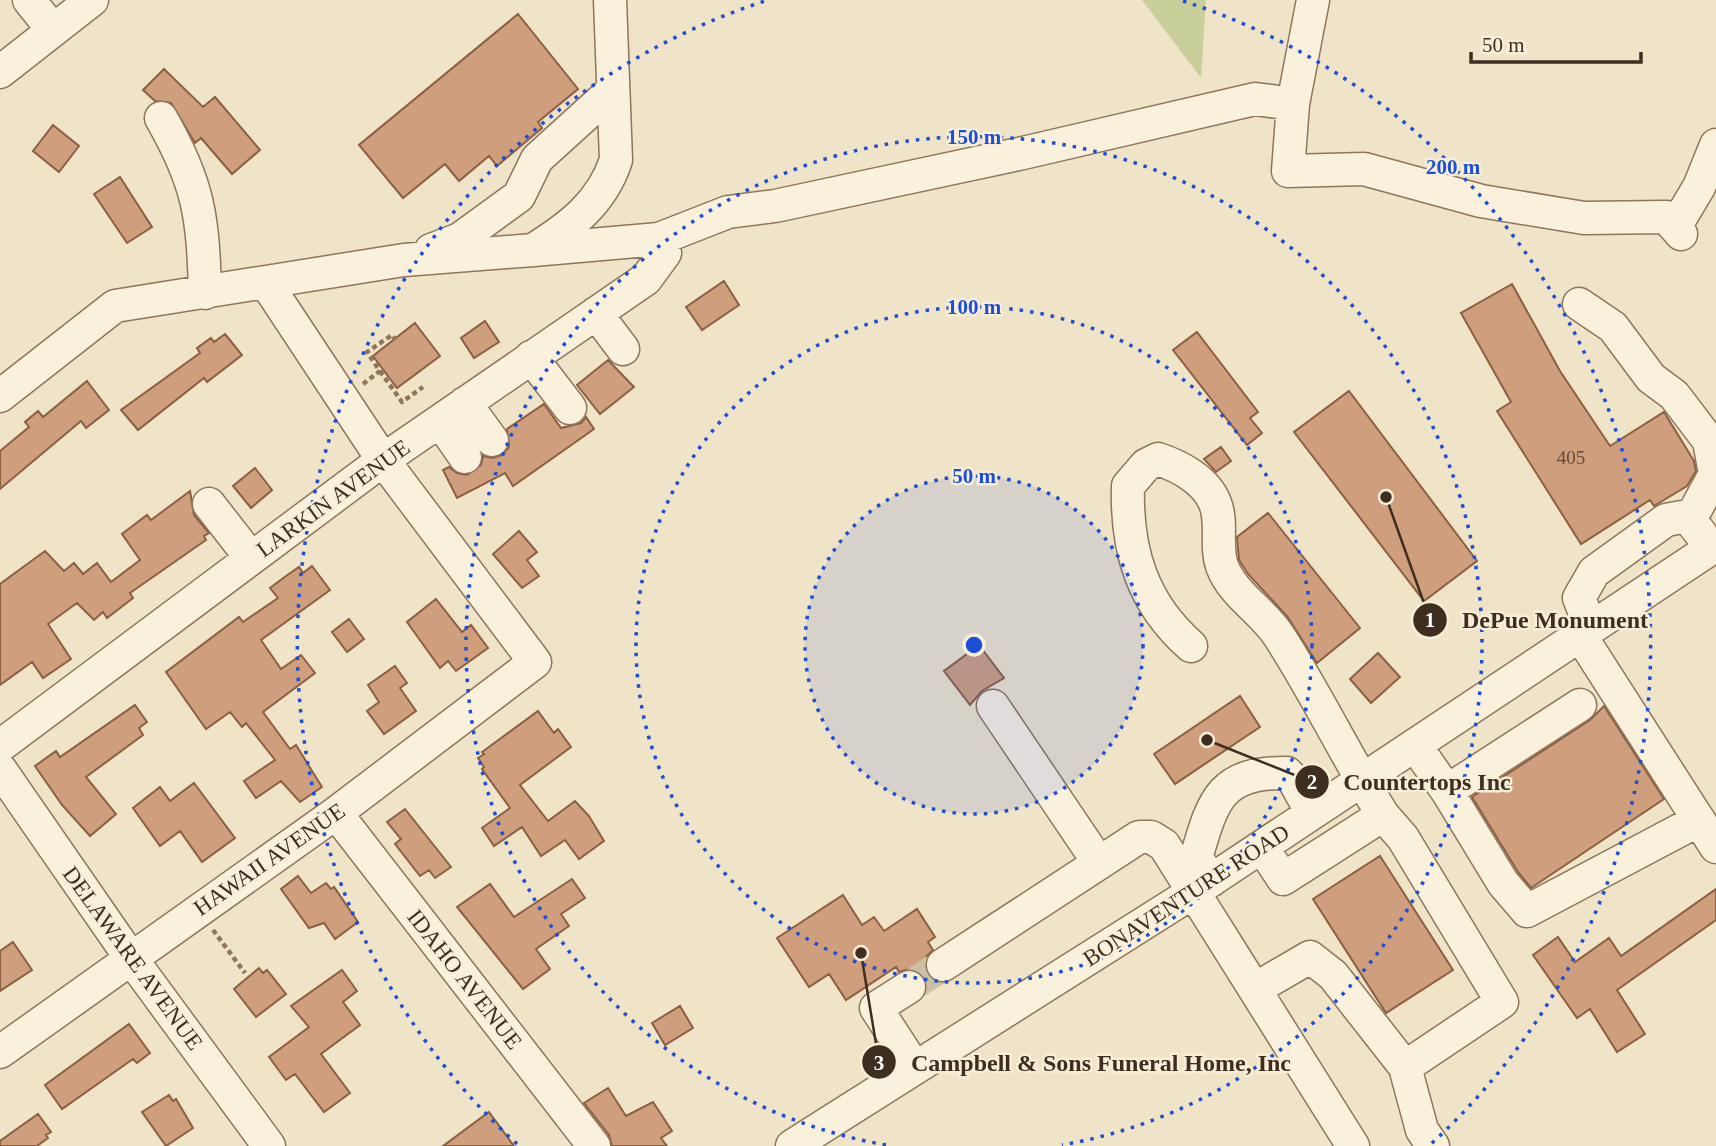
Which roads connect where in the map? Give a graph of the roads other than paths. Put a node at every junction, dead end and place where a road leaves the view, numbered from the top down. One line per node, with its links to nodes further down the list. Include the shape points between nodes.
1 (29, 0): 5 (street)
2 (92, 0): 5 (street)
3 (610, 0): 7 (street)
4 (1313, 0): 8 (street)
5 (53, 30): 6 (street)
6 (0, 72)
7 (613, 90): 11 (street, via 618,144 611,176 579,219); 13 (street, via 537,159 519,197 506,208 460,239)
8 (1293, 104): 10 (street, via 1288,171 1364,169 1481,201 1584,218 1666,217 1678,230); 11 (street, via 1255,99 1023,153 729,212 659,239)
9 (161, 118): 15 (street, via 184,157 196,190)
10 (1716, 145)
11 (533, 250): 13 (street)
12 (665, 253): 17 (street, LARKIN AVENUE, via 646,279)
13 (404, 260): 14 (street)
14 (266, 284): 15 (street); 25 (street)
15 (205, 293): 20 (street, via 115,306)
16 (1580, 304): 27 (street, via 1613,327 1651,378 1674,395 1709,441 1715,474)
17 (596, 313): 18 (street); 19 (street, LARKIN AVENUE)
18 (623, 349)
19 (510, 361): 21 (street); 22 (street, LARKIN AVENUE)
20 (0, 396)
21 (570, 408)
22 (452, 412): 23 (street); 24 (street); 25 (street, LARKIN AVENUE)
23 (492, 440)
24 (465, 457)
25 (383, 460): 29 (street, LARKIN AVENUE); 39 (street, HAWAII AVENUE, via 535,662)
26 (209, 504): 29 (street)
27 (1690, 520): 28 (street); 30 (street, via 1666,520 1594,572 1579,598)
28 (1715, 545): 30 (street, BONAVENTURE ROAD)
29 (251, 558): 35 (street, LARKIN AVENUE)
30 (1586, 631): 34 (street, BONAVENTURE ROAD); 42 (street)
31 (1191, 646): 37 (street, via 1172,629 1137,573 1130,537 1128,486 1146,465 1158,459 1179,466 1215,503 1223,568 1236,590 1277,633)
32 (1580, 705): 38 (street)
33 (993, 706): 45 (street)
34 (1415, 745): 37 (street, BONAVENTURE ROAD); 38 (street)
35 (0, 746)
36 (0, 769): 47 (street, DELAWARE AVENUE)
37 (1361, 781): 40 (street, BONAVENTURE ROAD); 41 (street)
38 (1447, 791): 42 (street, via 1503,883 1527,911)
39 (335, 813): 47 (street, HAWAII AVENUE); 55 (street, IDAHO AVENUE)
40 (1312, 813): 43 (street, BONAVENTURE ROAD); 46 (street, via 1287,773 1261,773 1229,788 1214,801 1196,858)
41 (1383, 815): 43 (street, via 1283,879); 52 (street, via 1403,838 1502,1002)
42 (1699, 820): 44 (street)
43 (1262, 846): 46 (street, BONAVENTURE ROAD)
44 (1716, 847)
45 (1099, 863): 46 (street, via 1139,837 1151,837); 48 (street)
46 (1204, 885): 50 (street); 53 (street, BONAVENTURE ROAD)
47 (130, 957): 51 (street, HAWAII AVENUE); 54 (street, DELAWARE AVENUE)
48 (943, 965)
49 (909, 987): 53 (street, via 876,1008)
50 (1255, 989): 52 (street, via 1310,957 1333,975); 57 (street)
51 (0, 1052)
52 (1405, 1067): 58 (street, via 1422,1130)
53 (915, 1068): 56 (street, BONAVENTURE ROAD)
54 (269, 1146)
55 (594, 1146)
56 (792, 1146)
57 (1353, 1146)
58 (1433, 1146)

